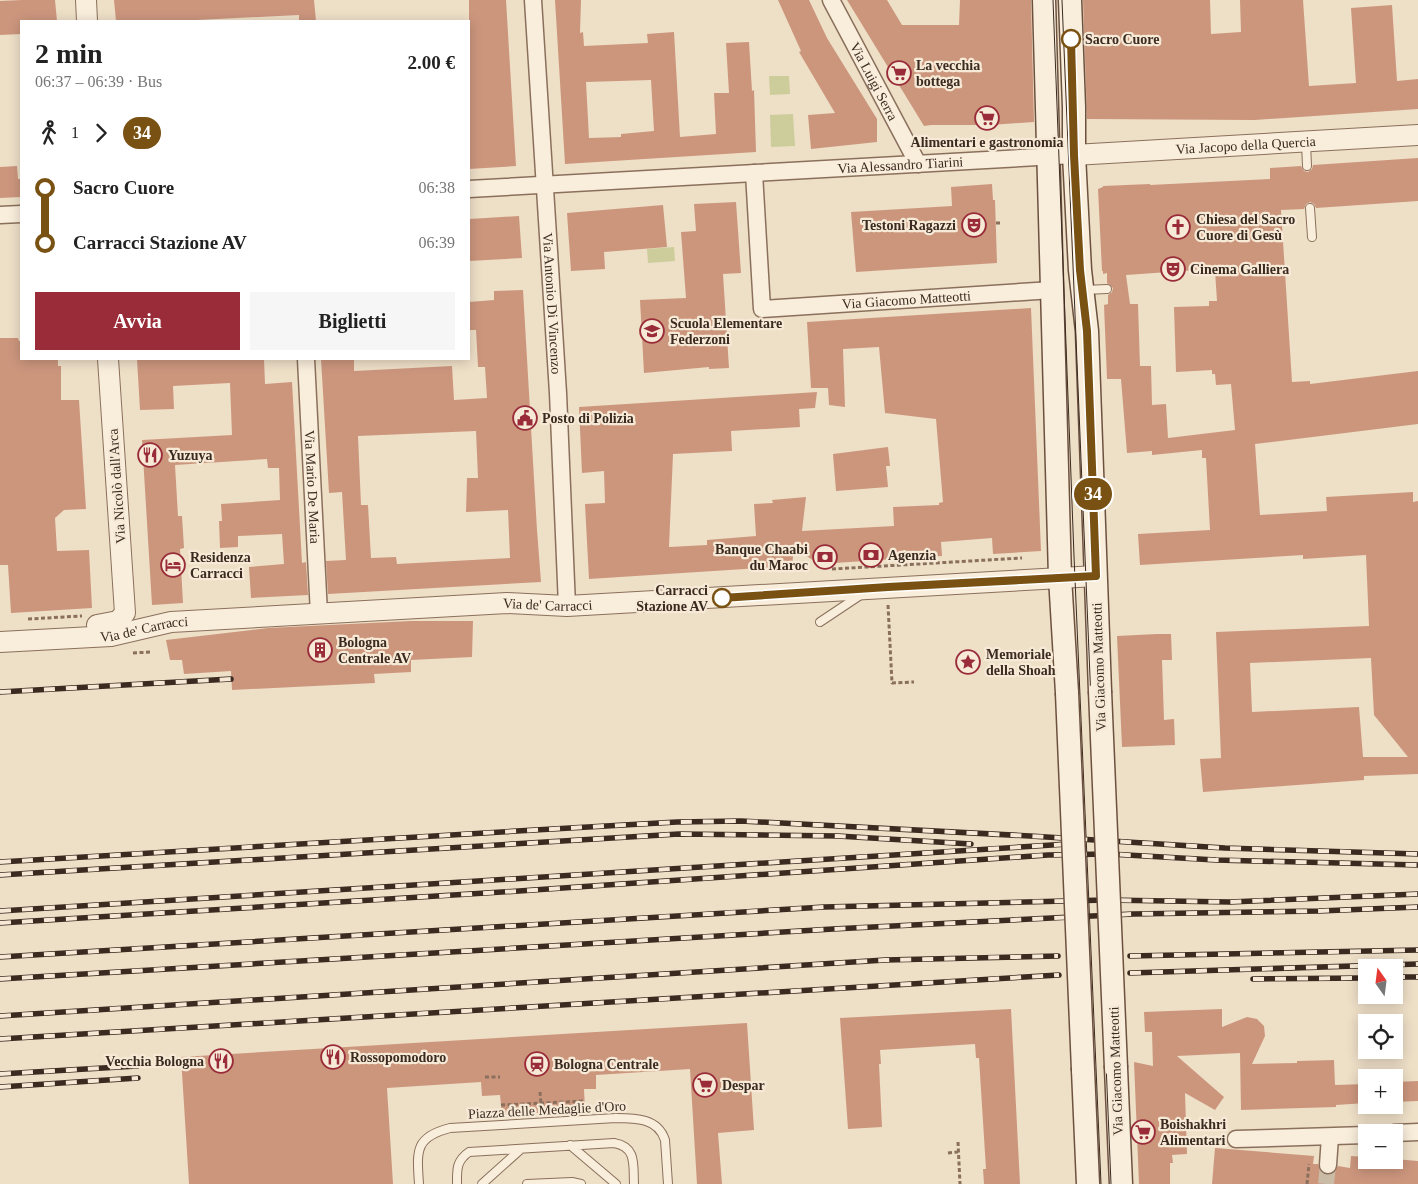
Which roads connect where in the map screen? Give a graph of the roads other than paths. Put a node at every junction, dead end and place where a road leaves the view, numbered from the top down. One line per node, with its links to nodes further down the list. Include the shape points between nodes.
1 (86, 0): 6 (street)
2 (533, 0): 14 (street, Via Antonio Di Vincenzo)
3 (831, 0): 11 (street, Via Luigi Serra)
4 (1044, 0): 10 (main road)
5 (1070, 0): 9 (main road, Via Giacomo Matteotti)
6 (87, 20)
7 (1418, 136): 8 (street, Via Jacopo della Quercia)
8 (1306, 142): 9 (street, Via Jacopo della Quercia); 12 (lane)
9 (1074, 155): 10 (street, Via Alessandro Tiarini); 22 (main road, Via Giacomo Matteotti)
10 (1048, 156): 11 (street, Via Alessandro Tiarini); 21 (main road)
11 (918, 164): 13 (street, Via Alessandro Tiarini)
12 (1307, 166)
13 (754, 173): 14 (street, Via Alessandro Tiarini); 21 (street, Via Giacomo Matteotti, via 762,309)
14 (544, 185): 15 (street, Via Alessandro Tiarini); 28 (street, Via Antonio Di Vincenzo, via 558,393)
15 (470, 189)
16 (1310, 208): 19 (lane)
17 (20, 214): 18 (street)
18 (0, 215)
19 (1312, 237)
20 (1107, 289): 22 (lane)
21 (1052, 290): 26 (main road)
22 (1083, 290): 25 (main road, Via Giacomo Matteotti)
23 (108, 360): 29 (street, Via Nicolò dall'Arca)
24 (306, 360): 30 (street, Via Mario De Maria)
25 (1096, 576): 26 (street, Via de' Carracci); 51 (main road, Via Giacomo Matteotti, bridge)
26 (1060, 577): 27 (street, Via de' Carracci); 50 (main road, bridge)
27 (871, 588): 28 (street, Via de' Carracci); 31 (lane)
28 (567, 606): 30 (street, Via de' Carracci, via 507,603)
29 (125, 613): 32 (street, Via de' Carracci, via 118,622 105,624)
30 (318, 614): 33 (street, Via de' Carracci, via 171,622 111,636)
31 (820, 622)
32 (0, 631)
33 (0, 642)
34 (1418, 1132): 35 (street)
35 (1403, 1133)
36 (1358, 1135): 37 (street)
37 (1330, 1137): 38 (street); 41 (street)
38 (1236, 1139)
39 (570, 1146): 40 (lane); 47 (lane); 48 (lane, via 622,1144 632,1155)
40 (521, 1148): 43 (lane, via 469,1152 458,1163); 44 (lane)
41 (1328, 1166)
42 (420, 1184): 49 (lane, Piazza delle Medaglie d'Oro, via 420,1148 427,1137 442,1130 616,1118 641,1119 663,1133)
43 (457, 1184)
44 (482, 1184)
45 (527, 1184): 46 (lane)
46 (581, 1184)
47 (616, 1184)
48 (634, 1184)
49 (668, 1184)
50 (1088, 1184)
51 (1120, 1184)

